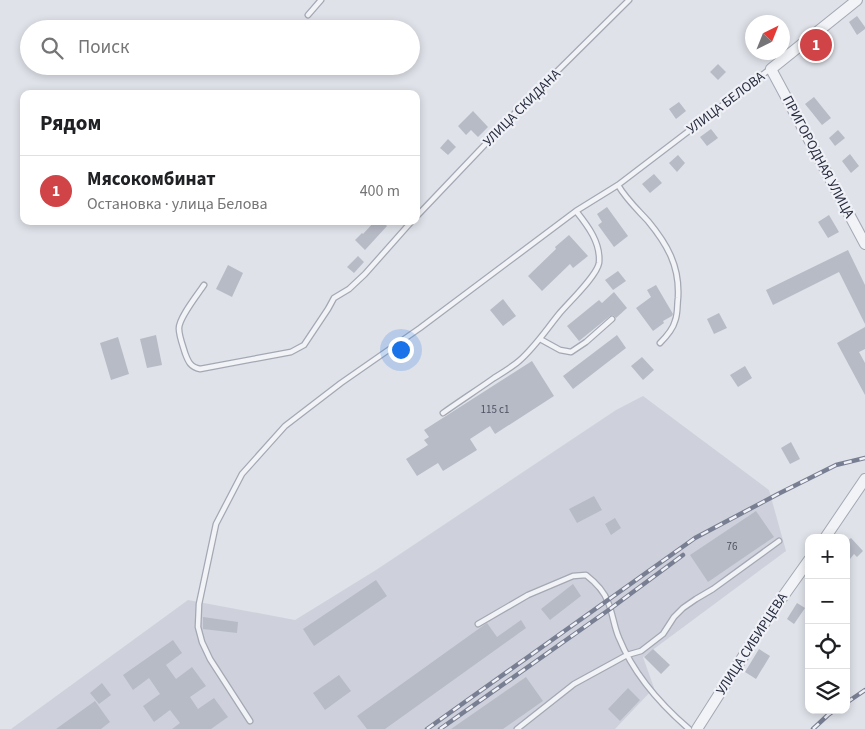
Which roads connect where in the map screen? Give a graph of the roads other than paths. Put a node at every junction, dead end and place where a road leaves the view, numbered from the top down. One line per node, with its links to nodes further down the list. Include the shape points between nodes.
1 (321, 0): 4 (lane)
2 (629, 0): 8 (lane, УЛИЦА СКИДАНА)
3 (857, 0): 5 (street, УЛИЦА БЕЛОВА)
4 (308, 15)
5 (771, 69): 6 (lane, УЛИЦА БЕЛОВА); 10 (street, ПРИГОРОДНАЯ УЛИЦА)
6 (618, 185): 7 (lane, УЛИЦА БЕЛОВА); 14 (lane, via 669,250 674,265 678,289 676,320)
7 (576, 211): 13 (lane, via 594,238 599,262 579,293); 22 (lane, УЛИЦА БЕЛОВА, via 285,426 242,474 216,524 199,604 198,627 210,659)
8 (420, 213)
9 (408, 225): 11 (lane, via 365,274 334,298 304,345 291,352 194,368 185,354 179,329 181,319)
10 (865, 244)
11 (204, 285)
12 (612, 320): 13 (lane, via 571,352)
13 (540, 339): 15 (lane, via 518,362)
14 (660, 343)
15 (443, 413)
16 (865, 479): 17 (street)
17 (827, 534)
18 (779, 541): 21 (lane, via 684,608 663,634 641,651)
19 (805, 566): 25 (street, УЛИЦА СИБИРЦЕВА)
20 (478, 624): 21 (lane, via 528,595 573,576 586,575 608,600)
21 (627, 655): 23 (lane, via 574,684); 24 (lane, via 646,685)
22 (250, 721)
23 (517, 729)
24 (689, 729)
25 (696, 729)

